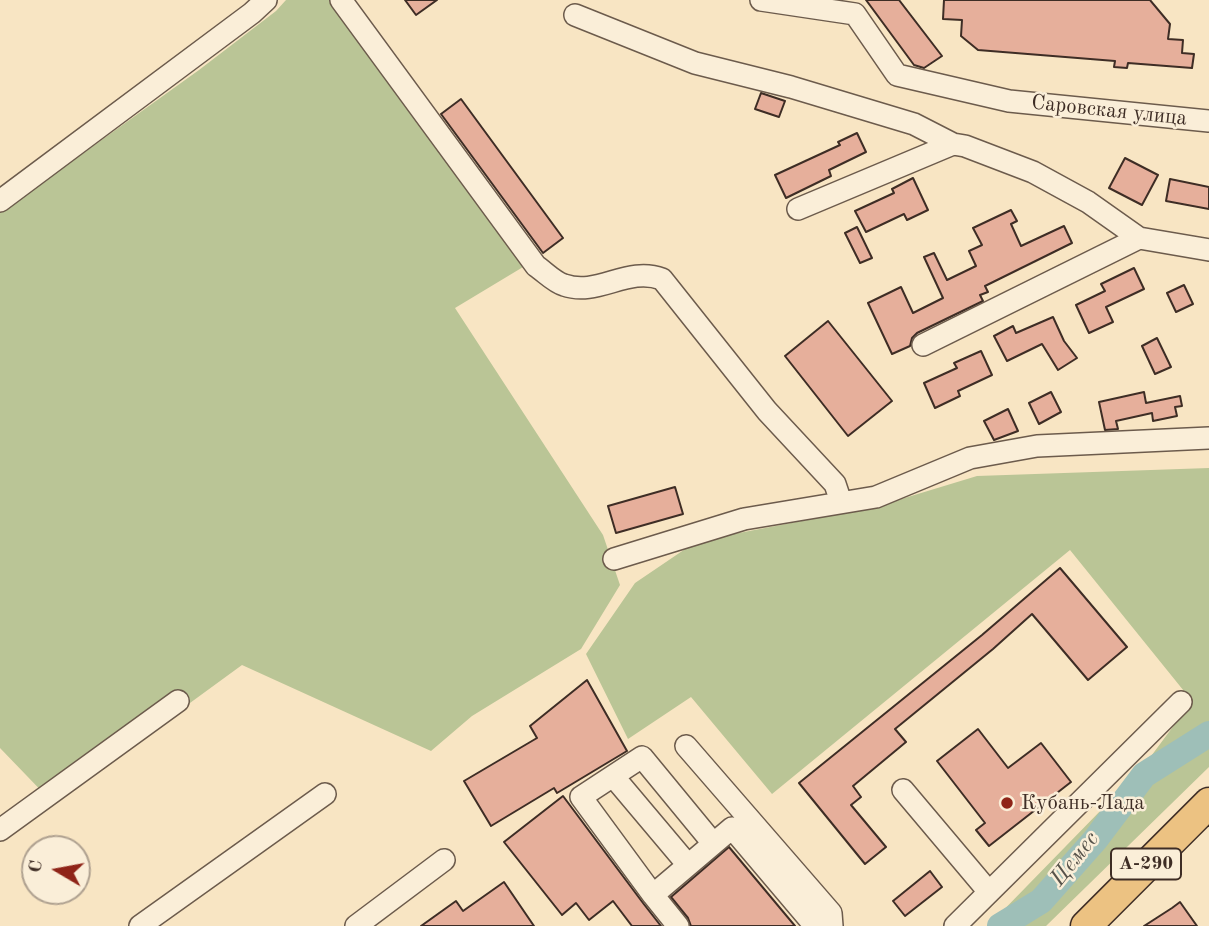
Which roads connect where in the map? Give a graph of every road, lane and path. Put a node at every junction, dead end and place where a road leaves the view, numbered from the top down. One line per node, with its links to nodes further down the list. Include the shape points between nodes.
1 (266, 0): 7 (street)
2 (341, 0): 13 (street, via 536,266 563,285 577,288 649,274 662,279 767,411 835,484)
3 (761, 0): 5 (street, Саровская улица, via 855,14 897,75 1009,102)
4 (575, 15): 6 (street, via 695,63 914,124)
5 (1209, 121)
6 (953, 144): 8 (street); 9 (street, via 1033,172)
7 (0, 201)
8 (798, 209)
9 (1139, 237): 10 (street); 11 (street)
10 (1209, 250)
11 (923, 345)
12 (1209, 438): 13 (street, via 1037,446 970,458 876,497)
13 (841, 502): 14 (street, via 744,519)
14 (614, 559)
15 (178, 701): 23 (street)
16 (1181, 702): 27 (street)
17 (686, 746): 22 (street)
18 (613, 776): 24 (street, via 642,757); 26 (street); 28 (street, via 581,797)
19 (903, 790): 27 (street)
20 (325, 794): 29 (street)
21 (1209, 803): 35 (highway, А-290)
22 (739, 822): 26 (street); 32 (street); 33 (street, via 831,913)
23 (0, 831)
24 (712, 842)
25 (444, 860): 30 (street)
26 (688, 865): 28 (street)
27 (989, 892): 34 (street)
28 (653, 895): 31 (street)
29 (140, 926)
30 (356, 926)
31 (678, 926)
32 (815, 926)
33 (832, 926)
34 (955, 926)
35 (1086, 926)

